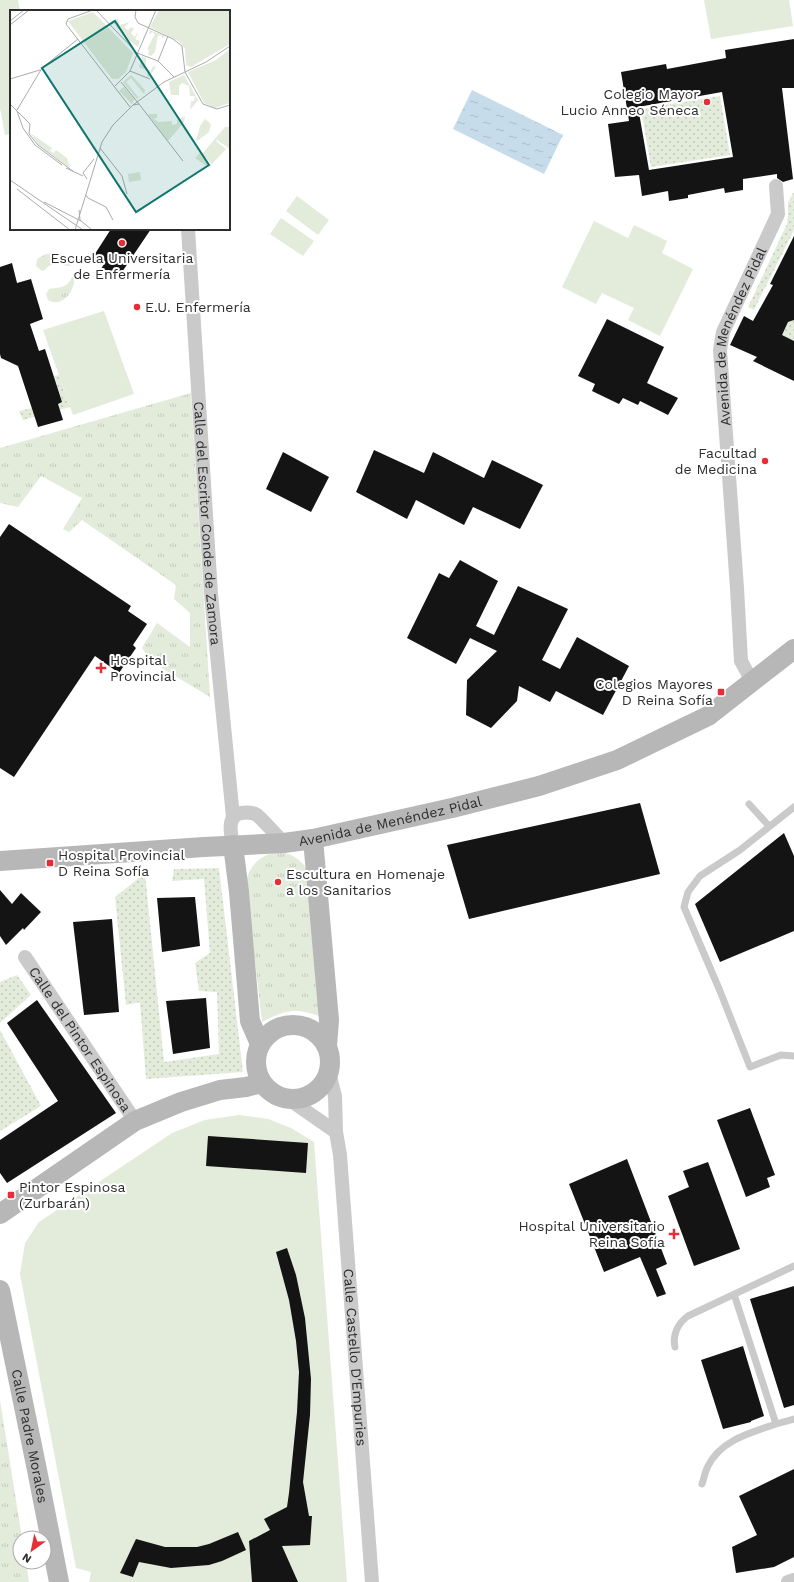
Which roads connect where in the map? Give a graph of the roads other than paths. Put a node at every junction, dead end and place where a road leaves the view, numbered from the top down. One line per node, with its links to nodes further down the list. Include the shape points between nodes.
1 (776, 186): 4 (street, Avenida de Menéndez Pidal, via 778,214 723,332 720,350 741,660)
2 (188, 230): 7 (street, Calle del Escritor Conde de Zamora, via 211,594)
3 (794, 649): 4 (street, Avenida de Menéndez Pidal)
4 (752, 682): 9 (street, Avenida de Menéndez Pidal, via 708,716 617,760 539,786)
5 (749, 804): 8 (lane)
6 (794, 807): 8 (lane)
7 (233, 817): 10 (street, via 244,812 256,815); 11 (street, Calle del Escritor Conde de Zamora, via 230,822)
8 (769, 826): 16 (lane, via 740,850 700,876 688,892 684,907 750,1068 781,1055)
9 (313, 839): 10 (street, Avenida de Menéndez Pidal); 15 (street, via 329,1020)
10 (284, 843): 11 (street, Avenida de Menéndez Pidal)
11 (233, 845): 12 (street, Avenida de Menéndez Pidal); 14 (street, via 250,1021)
12 (0, 861)
13 (25, 957): 20 (street, Calle del Pintor Espinosa)
14 (260, 1044): 15 (street, via 274,1030 294,1025 315,1031); 18 (street, via 256,1063)
15 (327, 1046): 17 (street, via 331,1059)
16 (794, 1056)
17 (329, 1073): 19 (street, via 326,1081 313,1094); 21 (street, Calle Castello D'Empuries, via 335,1096)
18 (262, 1082): 19 (street, via 274,1095); 20 (street, Calle del Pintor Espinosa, via 200,1096)
19 (290, 1100): 21 (street)
20 (135, 1121): 22 (street, Calle del Pintor Espinosa)
21 (336, 1132): 32 (street, Calle Castello D'Empuries, via 340,1154)
22 (0, 1214)
23 (794, 1266): 25 (lane)
24 (0, 1290): 31 (street, Calle Padre Morales)
25 (734, 1294): 26 (lane, via 682,1320 675,1335); 28 (lane)
26 (675, 1347)
27 (794, 1419): 28 (lane)
28 (776, 1424): 29 (lane, via 725,1445 708,1466)
29 (702, 1484)
30 (794, 1580): 33 (street)
31 (59, 1582)
32 (372, 1582)
33 (788, 1582)

